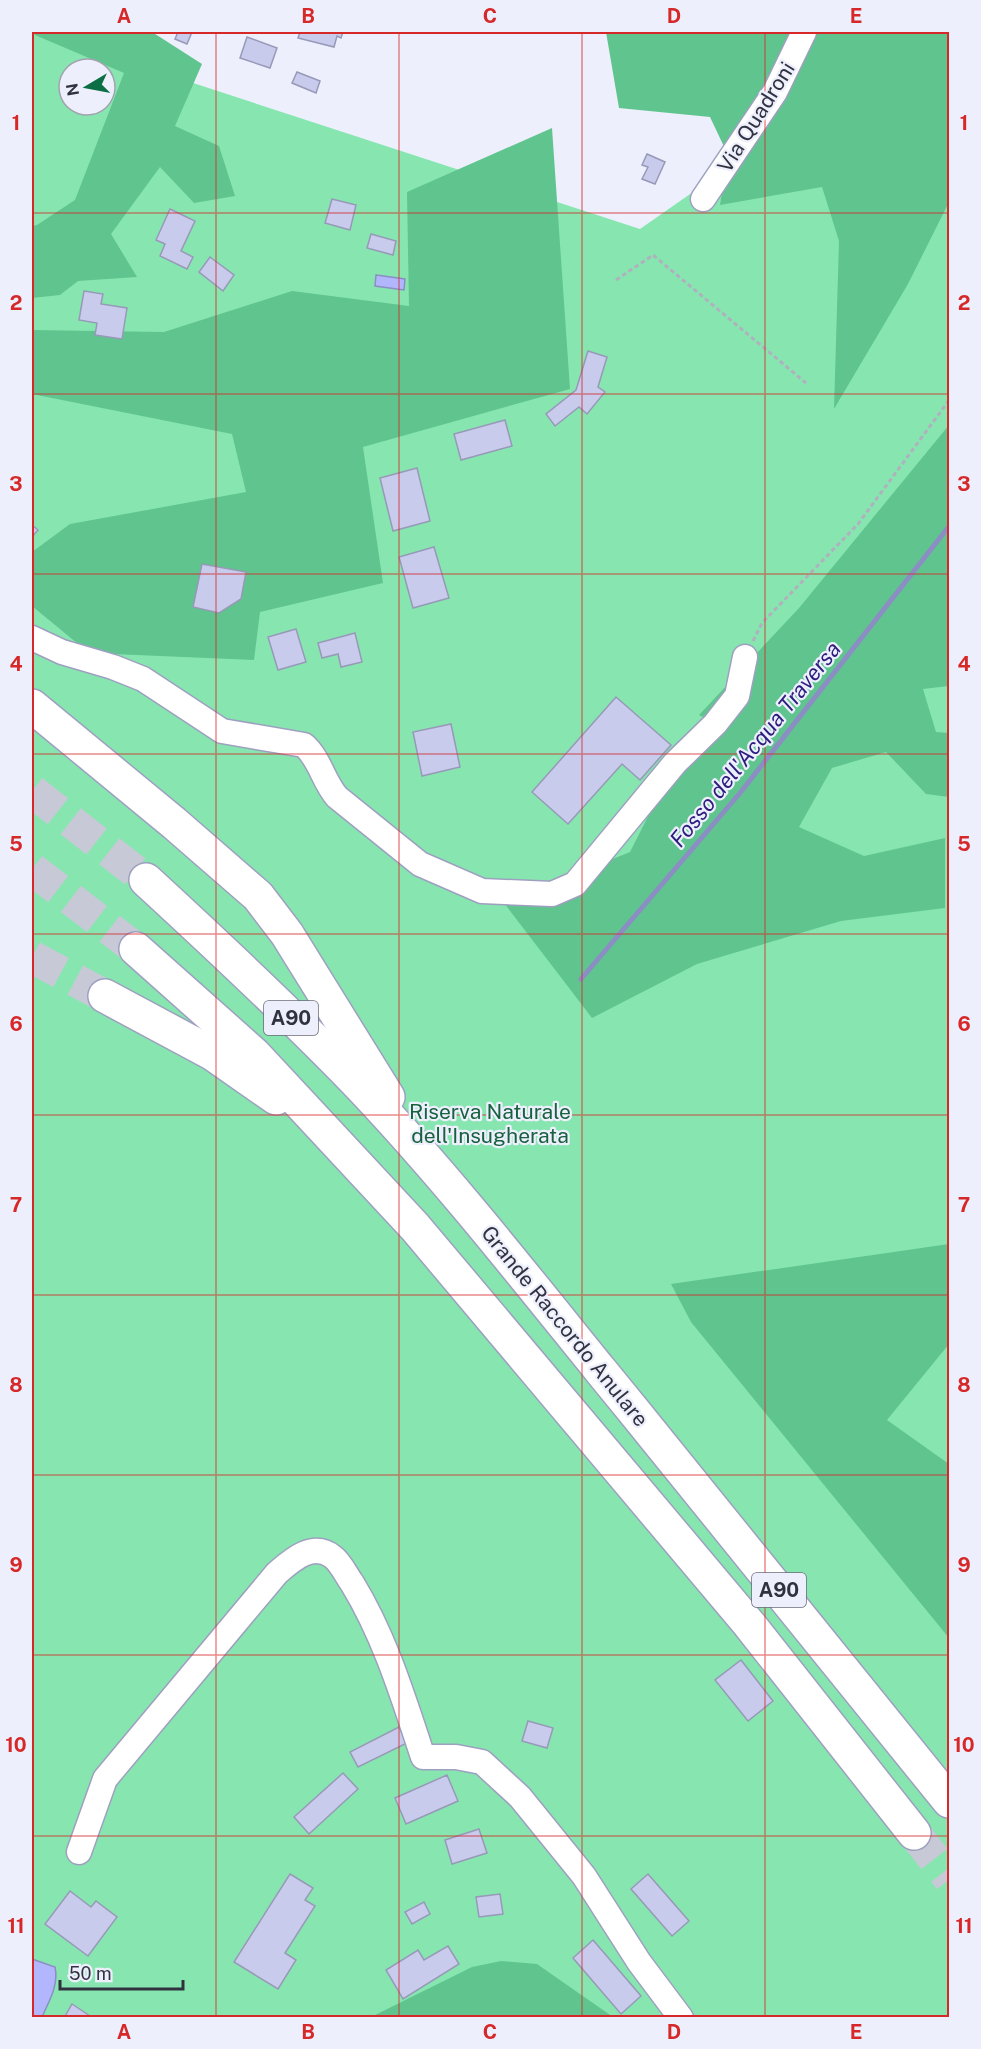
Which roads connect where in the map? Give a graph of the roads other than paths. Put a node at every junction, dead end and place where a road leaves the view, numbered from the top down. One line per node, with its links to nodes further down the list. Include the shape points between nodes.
1 (804, 32): 2 (street, Via Quadroni, via 775,92)
2 (703, 199)
3 (32, 638): 4 (street, via 143,680 222,731 304,745 337,797 420,864 482,891 552,894 575,884 675,763 716,724 737,696)
4 (745, 657)
5 (32, 706): 10 (highway, via 258,896 287,934)
6 (146, 880): 10 (highway, Grande Raccordo Anulare / A90, via 354,1081)
7 (136, 949): 9 (highway, A90, via 254,1054)
8 (105, 996): 9 (highway, via 213,1054)
9 (329, 1135): 12 (highway, A90, via 415,1227 575,1416 749,1624)
10 (429, 1162): 11 (highway, Grande Raccordo Anulare / A90)
11 (949, 1801)
12 (914, 1833)
13 (79, 1852): 14 (street, via 105,1779 277,1573 305,1552 318,1551 332,1556 340,1565 363,1602 394,1666 423,1757 482,1762 520,1797 584,1876 639,1962)
14 (681, 2018)

